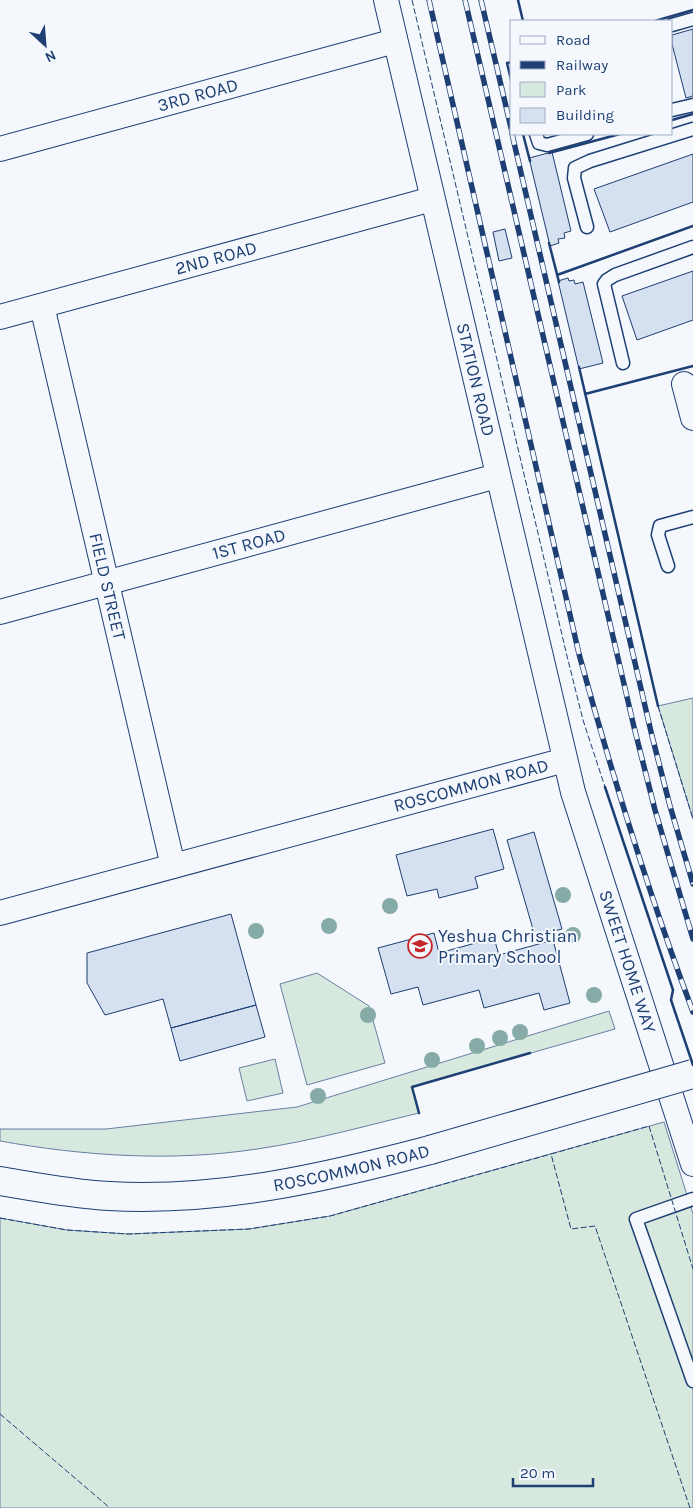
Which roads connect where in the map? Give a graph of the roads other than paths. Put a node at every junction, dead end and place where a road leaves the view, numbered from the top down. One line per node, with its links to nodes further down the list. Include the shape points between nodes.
1 (386, 0): 4 (street, STATION ROAD)
2 (693, 19): 3 (lane)
3 (673, 25)
4 (395, 41): 10 (street, 3RD ROAD); 11 (street, STATION ROAD)
5 (693, 105): 6 (lane)
6 (673, 110)
7 (693, 129): 12 (lane, via 575,168 574,178)
8 (536, 135): 9 (lane, via 539,143 547,145)
9 (583, 135)
10 (0, 149)
11 (432, 199): 14 (street, 2ND ROAD); 19 (street, STATION ROAD)
12 (587, 227)
13 (693, 247): 16 (lane, via 607,280 604,284)
14 (42, 306): 15 (street, 2ND ROAD); 22 (street, FIELD STREET)
15 (0, 317)
16 (623, 363)
17 (684, 384): 18 (street)
18 (693, 418)
19 (497, 476): 22 (street, 1ST ROAD); 24 (street, STATION ROAD)
20 (693, 516): 21 (lane, via 660,526 658,535)
21 (668, 566)
22 (106, 583): 23 (street, 1ST ROAD); 25 (street, FIELD STREET)
23 (0, 612)
24 (565, 760): 25 (street, ROSCOMMON ROAD); 28 (street, SWEET HOME WAY)
25 (173, 866): 26 (street, ROSCOMMON ROAD)
26 (0, 913)
27 (693, 1074): 29 (street, ROSCOMMON ROAD, bridge, via 430,1150 301,1182 219,1194 162,1197 108,1196)
28 (693, 1164)
29 (0, 1181)
30 (693, 1199): 31 (lane, via 636,1219)
31 (693, 1381)

